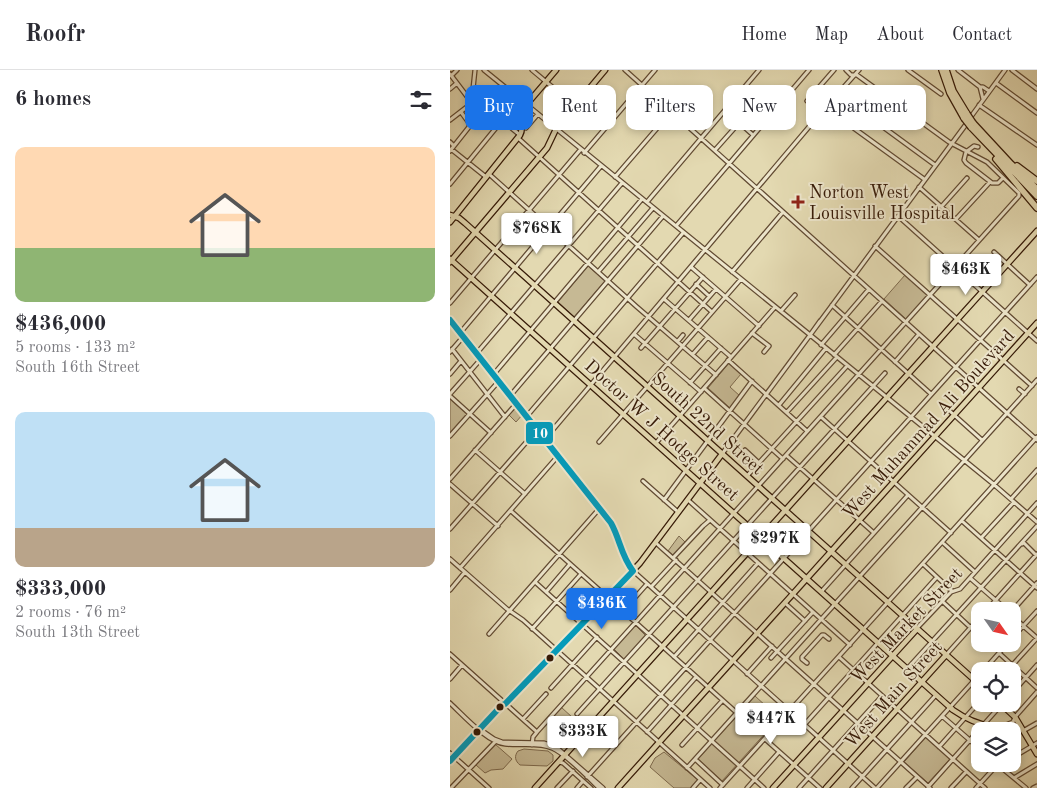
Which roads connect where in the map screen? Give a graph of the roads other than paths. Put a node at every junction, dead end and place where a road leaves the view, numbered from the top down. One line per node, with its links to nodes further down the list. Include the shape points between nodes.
1 (457, 70): 21 (street)
2 (476, 70): 25 (street)
3 (484, 70): 26 (street)
4 (532, 70): 22 (street)
5 (556, 70): 22 (main road)
6 (605, 70): 28 (main road)
7 (625, 70): 29 (street)
8 (654, 70): 29 (street)
9 (759, 70): 30 (street)
10 (809, 70): 66 (street)
11 (834, 70): 31 (street)
12 (846, 70): 20 (street, via 851,75)
13 (859, 70): 20 (street)
14 (908, 70): 38 (street)
15 (942, 70): 49 (highway, via 950,93)
16 (946, 70): 49 (highway)
17 (958, 70): 33 (street)
18 (1004, 70): 23 (street)
19 (1012, 70): 34 (street)
20 (855, 74): 32 (street); 71 (street)
21 (451, 75): 24 (street)
22 (546, 82): 27 (street); 39 (main road)
23 (996, 82): 36 (street); 48 (street)
24 (457, 83): 35 (street); 37 (street)
25 (474, 85)
26 (503, 85)
27 (550, 85)
28 (592, 85)
29 (642, 85)
30 (746, 85)
31 (821, 85)
32 (846, 85)
33 (980, 88): 36 (street); 40 (street)
34 (1037, 88)
35 (450, 89)
36 (989, 91): 40 (street)
37 (465, 94)
38 (941, 94)
39 (533, 97)
40 (983, 99): 42 (street)
41 (626, 104): 78 (street)
42 (979, 105): 71 (street); 72 (street)
43 (465, 109): 45 (street)
44 (533, 109): 47 (street)
45 (461, 112): 50 (street); 52 (street)
46 (723, 112): 69 (street)
47 (538, 114): 51 (street); 53 (street)
48 (1037, 114)
49 (966, 116): 67 (highway, bridge)
50 (465, 117)
51 (543, 118)
52 (450, 120)
53 (533, 120)
54 (467, 130): 74 (street)
55 (522, 130): 68 (main road)
56 (524, 130): 68 (main road)
57 (556, 130): 79 (main road, via 550,144)
58 (557, 130): 75 (street)
59 (656, 130): 86 (street)
60 (692, 130): 69 (street)
61 (732, 130): 76 (street)
62 (746, 130): 66 (street)
63 (808, 130): 95 (street)
64 (856, 130): 89 (street)
65 (887, 130): 82 (street)
66 (753, 136): 81 (street)
67 (982, 136): 90 (highway); 96 (highway); 99 (highway); 104 (highway)
68 (519, 137): 79 (street); 80 (street, via 502,122); 85 (main road)
69 (701, 138): 76 (street); 101 (street)
70 (450, 142): 74 (street)
71 (951, 143): 77 (street); 82 (street)
72 (1037, 145)
73 (978, 147): 77 (street)
74 (452, 149): 80 (street)
75 (581, 150): 78 (street); 84 (street)
76 (715, 150): 81 (street)
77 (967, 151): 88 (street, via 987,162); 91 (street, via 965,162)
78 (584, 153): 83 (street)
79 (539, 157): 84 (street); 97 (main road)
80 (468, 162): 85 (street); 93 (street)
81 (729, 163): 95 (street); 113 (street)
82 (935, 165): 89 (street)
83 (601, 166): 86 (street); 98 (street)
84 (559, 175): 98 (street); 105 (street)
85 (488, 176): 97 (street); 108 (main road)
86 (615, 178): 92 (street)
87 (967, 178): 102 (street)
88 (1003, 178): 91 (street, via 997,184); 120 (street, via 1019,195)
89 (924, 179): 94 (street)
90 (1037, 181)
91 (990, 182): 111 (street)
92 (622, 183): 100 (street); 106 (street)
93 (450, 184)
94 (919, 187): 102 (street); 110 (street)
95 (758, 189): 107 (street); 125 (street)
96 (1037, 189)
97 (510, 192): 105 (street); 117 (main road)
98 (579, 193): 106 (street); 114 (street)
99 (1037, 196)
100 (642, 199): 101 (street); 115 (street)
101 (647, 202): 103 (street)
102 (942, 206): 111 (street)
103 (653, 208): 109 (street); 119 (street)
104 (1037, 208)
105 (529, 210): 114 (street); 124 (street)
106 (598, 210): 115 (street); 121 (street)
107 (783, 212): 135 (street); 136 (street)
108 (452, 215): 112 (main road); 117 (main road, South 22nd Street)
109 (663, 216): 113 (street); 122 (street)
110 (898, 216): 123 (street); 132 (street)
111 (956, 219): 120 (street)
112 (450, 222)
113 (676, 226): 118 (street)
114 (549, 228): 121 (street); 133 (street)
115 (618, 228): 119 (street); 128 (street)
116 (1037, 231): 130 (main road)
117 (476, 232): 124 (main road, South 22nd Street); 127 (main road)
118 (683, 233): 125 (street); 129 (street)
119 (628, 237): 122 (street); 134 (street)
120 (979, 240): 132 (street)
121 (569, 245): 128 (street); 144 (street)
122 (638, 246): 129 (street); 141 (street)
123 (875, 246): 136 (street); 151 (street)
124 (495, 250): 133 (main road, South 22nd Street); 139 (street)
125 (705, 250): 131 (street); 135 (street)
126 (994, 252): 130 (street)
127 (451, 261): 139 (main road, Doctor W J Hodge Street)
128 (588, 263): 134 (street); 159 (street)
129 (658, 263): 142 (street); 155 (street)
130 (1007, 264): 145 (street); 149 (main road)
131 (691, 267): 137 (street); 142 (street)
132 (955, 267): 149 (street); 151 (street)
133 (515, 268): 144 (main road, South 22nd Street); 152 (street)
134 (598, 272): 141 (street)
135 (732, 272): 140 (street)
136 (854, 275): 147 (street); 161 (street)
137 (703, 277): 143 (street); 146 (street)
138 (1037, 277): 145 (street)
139 (471, 278): 152 (main road, Doctor W J Hodge Street); 158 (street)
140 (741, 279): 154 (street); 162 (street)
141 (608, 280): 155 (street); 173 (street)
142 (678, 282): 148 (street); 156 (street)
143 (696, 284): 148 (street); 153 (street)
144 (534, 285): 159 (main road, South 22nd Street); 167 (street)
145 (1030, 285): 166 (street)
146 (716, 289): 153 (street); 154 (street)
147 (869, 289): 157 (street); 169 (street)
148 (689, 292): 160 (street); 163 (street)
149 (983, 292): 166 (street); 170 (main road)
150 (795, 295): 164 (street)
151 (930, 295): 170 (street); 174 (street)
152 (491, 296): 167 (main road, Doctor W J Hodge Street); 181 (street)
153 (710, 296): 160 (street)
154 (726, 297): 165 (street); 177 (street)
155 (628, 298): 168 (street); 190 (street)
156 (664, 299): 163 (street); 168 (street)
157 (882, 301): 174 (street); 179 (street)
158 (450, 303)
159 (554, 303): 173 (main road, South 22nd Street); 180 (street)
160 (703, 304): 165 (street); 172 (street)
161 (832, 305): 169 (street); 187 (street)
162 (775, 307): 164 (street); 177 (street)
163 (675, 308): 172 (street); 176 (street)
164 (781, 311): 187 (street)
165 (712, 312): 178 (street)
166 (1006, 312): 183 (street); 191 (street)
167 (511, 313): 180 (main road, Doctor W J Hodge Street); 205 (street)
168 (649, 316): 176 (street); 184 (street)
169 (845, 317): 179 (street); 195 (street)
170 (957, 319): 191 (street); 197 (main road)
171 (450, 320): 181 (street)
172 (689, 320): 178 (street)
173 (574, 321): 190 (main road, South 22nd Street); 201 (street)
174 (906, 322): 185 (street); 202 (street)
175 (1037, 323): 183 (main road, West Muhammad Ali Boulevard)
176 (660, 326): 192 (street); 194 (street)
177 (758, 326): 182 (street)
178 (698, 328): 188 (street); 196 (street)
179 (858, 328): 202 (street); 207 (street)
180 (530, 331): 201 (main road, Doctor W J Hodge Street); 223 (street)
181 (460, 332): 189 (street)
182 (752, 333): 204 (street, via 769,346); 210 (street)
183 (1028, 333): 193 (street); 211 (main road, West Muhammad Ali Boulevard)
184 (634, 334): 194 (street); 208 (street)
185 (919, 334): 197 (street); 213 (street)
186 (683, 335): 192 (street)
187 (810, 335): 195 (street); 239 (street)
188 (708, 336): 199 (street); 206 (street)
189 (463, 337): 203 (street); 205 (street)
190 (593, 338): 208 (main road, South 22nd Street); 215 (street)
191 (980, 340): 211 (street); 218 (street)
192 (678, 341): 196 (street)
193 (1037, 341)
194 (645, 343): 198 (street); 214 (street)
195 (821, 344): 200 (street)
196 (683, 346): 206 (street); 214 (street)
197 (933, 347): 218 (street); 222 (main road)
198 (640, 348)
199 (721, 348): 210 (street); 216 (street)
200 (826, 348): 207 (street); 247 (street)
201 (550, 349): 215 (main road, Doctor W J Hodge Street); 243 (street)
202 (881, 349): 213 (street); 225 (street)
203 (451, 351): 212 (street)
204 (764, 352)
205 (476, 354): 209 (street)
206 (693, 354): 216 (street)
207 (835, 356): 217 (street); 249 (street)
208 (614, 357): 230 (street); 231 (main road, South 22nd Street)
209 (481, 359): 219 (street); 223 (street)
210 (730, 359): 224 (street); 228 (street)
211 (1003, 360): 233 (street); 235 (main road, West Muhammad Ali Boulevard)
212 (461, 361): 219 (street); 221 (street)
213 (895, 362): 222 (street)
214 (668, 363): 229 (street); 231 (street)
215 (570, 366): 230 (main road, Doctor W J Hodge Street); 254 (street)
216 (706, 366): 224 (street); 229 (street)
217 (847, 366): 225 (street); 259 (street)
218 (956, 367): 235 (street); 240 (street)
219 (470, 372): 238 (street); 242 (street)
220 (885, 372): 232 (street)
221 (450, 374)
222 (908, 374): 240 (street); 244 (main road)
223 (493, 375): 227 (street)
224 (716, 375): 234 (street)
225 (858, 375): 232 (street); 257 (street)
226 (1037, 380): 233 (street)
227 (498, 381): 238 (street); 243 (street)
228 (752, 381): 239 (street); 248 (street)
229 (690, 383): 237 (street)
230 (591, 385): 252 (main road, Doctor W J Hodge Street); 267 (street)
231 (647, 386): 252 (street); 255 (main road, South 22nd Street)
232 (873, 386): 244 (street); 261 (street)
233 (1032, 386): 241 (street)
234 (704, 388): 237 (street); 248 (street)
235 (979, 388): 250 (street); 253 (main road, West Muhammad Ali Boulevard)
236 (1019, 389): 241 (street)
237 (701, 392): 255 (street)
238 (487, 394): 251 (street); 256 (street)
239 (766, 394): 247 (street); 260 (street)
240 (931, 394): 258 (street)
241 (1024, 394): 250 (street)
242 (450, 395): 251 (street)
243 (510, 396): 245 (street)
244 (887, 398): 258 (street); 271 (main road)
245 (516, 404): 254 (street); 256 (street)
246 (942, 405): 253 (street)
247 (779, 406): 249 (street)
248 (730, 411): 260 (street); 270 (street)
249 (787, 412): 259 (street)
250 (1007, 413): 268 (street); 269 (street)
251 (470, 414): 264 (street); 265 (street)
252 (623, 414): 272 (street); 273 (main road, Doctor W J Hodge Street)
253 (954, 415): 266 (main road, West Muhammad Ali Boulevard); 269 (street)
254 (527, 416): 262 (street)
255 (680, 416): 270 (main road, South 22nd Street); 273 (street)
256 (505, 417): 264 (street)
257 (820, 417): 261 (street); 263 (street)
258 (911, 417): 266 (street); 282 (street)
259 (797, 422): 263 (street); 274 (street)
260 (744, 424): 274 (street); 277 (street)
261 (834, 429): 271 (street); 284 (street)
262 (538, 430): 267 (street); 287 (street)
263 (807, 431): 278 (street)
264 (491, 432): 275 (street)
265 (450, 436)
266 (935, 436): 281 (street); 292 (main road, West Muhammad Ali Boulevard)
267 (545, 439): 279 (street)
268 (1036, 439): 295 (street)
269 (982, 440): 281 (street)
270 (708, 441): 277 (main road, South 22nd Street); 286 (street)
271 (848, 441): 282 (street); 290 (main road)
272 (600, 442)
273 (656, 444): 286 (main road, Doctor W J Hodge Street)
274 (772, 449): 280 (street); 283 (street)
275 (475, 450): 287 (street); 289 (street)
276 (745, 450): 283 (street)
277 (722, 454): 288 (main road, South 22nd Street); 293 (main road)
278 (786, 455): 280 (street); 284 (street)
279 (558, 456): 297 (street); 307 (street)
280 (782, 458): 296 (street)
281 (964, 461): 295 (street); 306 (street)
282 (871, 462): 292 (street); 302 (street)
283 (759, 463): 288 (street)
284 (800, 467): 290 (street); 299 (street)
285 (1037, 470): 303 (street)
286 (686, 471): 293 (main road, Doctor W J Hodge Street); 300 (street)
287 (500, 472): 297 (street); 304 (street)
288 (747, 476): 296 (main road, South 22nd Street)
289 (450, 479)
290 (813, 479): 302 (street); 308 (main road)
291 (643, 481): 300 (street)
292 (894, 482): 298 (street); 314 (main road, West Muhammad Ali Boulevard)
293 (700, 483): 301 (main road); 311 (main road, Doctor W J Hodge Street)
294 (450, 484): 304 (street)
295 (994, 485): 303 (street); 315 (street)
296 (758, 486): 299 (main road, South 22nd Street); 311 (street)
297 (526, 494): 309 (street)
298 (908, 495): 306 (street); 323 (street)
299 (772, 498): 308 (main road, South 22nd Street); 318 (street)
300 (664, 500): 310 (street)
301 (688, 500): 310 (main road); 313 (street)
302 (836, 500): 314 (street); 322 (street)
303 (1013, 500): 312 (street); 326 (street)
304 (473, 503): 317 (street); 321 (street)
305 (1037, 503): 312 (street, West Market Street)
306 (922, 507): 324 (street); 352 (street)
307 (599, 509): 334 (street); 346 (street, via 617,532 621,555)
308 (785, 510): 322 (main road, South 22nd Street); 325 (main road)
309 (511, 511): 317 (street); 334 (street)
310 (679, 513): 329 (main road)
311 (733, 513): 318 (main road, Doctor W J Hodge Street); 320 (street)
312 (1028, 513): 316 (street); 331 (street, West Market Street)
313 (710, 520): 320 (street); 337 (street)
314 (859, 520): 323 (street); 332 (main road, West Muhammad Ali Boulevard)
315 (962, 521): 324 (street); 326 (street)
316 (1037, 522)
317 (498, 526): 344 (street)
318 (747, 526): 325 (main road, Doctor W J Hodge Street); 327 (street)
319 (1037, 526): 330 (street)
320 (720, 528): 327 (street); 345 (street)
321 (450, 529)
322 (808, 531): 332 (main road, South 22nd Street); 336 (street)
323 (874, 533): 342 (street)
324 (951, 533): 328 (street)
325 (761, 538): 333 (main road); 336 (main road, Doctor W J Hodge Street)
326 (981, 538): 331 (street)
327 (733, 541): 333 (street); 356 (street)
328 (942, 542): 343 (street); 348 (street)
329 (656, 543): 337 (street); 346 (main road)
330 (1021, 544): 335 (street); 339 (street)
331 (995, 550): 339 (street); 348 (street, West Market Street)
332 (831, 551): 342 (main road, South 22nd Street); 355 (main road, West Muhammad Ali Boulevard)
333 (747, 553): 340 (street); 365 (main road)
334 (559, 554): 341 (street); 357 (street)
335 (1037, 554): 350 (street)
336 (784, 558): 349 (street); 355 (main road, Doctor W J Hodge Street)
337 (674, 559): 345 (street); 360 (street)
338 (450, 560): 344 (street)
339 (1006, 560): 350 (street); 361 (street)
340 (758, 563): 349 (street); 372 (street)
341 (570, 564): 351 (street); 364 (street)
342 (845, 564): 352 (main road, South 22nd Street); 366 (street)
343 (923, 564): 353 (street); 373 (street)
344 (460, 568): 347 (street)
345 (684, 568): 356 (street); 368 (street)
346 (633, 571): 358 (street); 369 (main road)
347 (465, 572): 362 (street); 380 (street)
348 (975, 572): 354 (street, West Market Street)
349 (770, 573): 367 (street); 384 (street)
350 (1020, 573): 359 (street); 370 (street)
351 (581, 574): 369 (street); 371 (street)
352 (860, 577): 373 (main road, South 22nd Street); 378 (street)
353 (937, 577): 363 (street); 386 (street)
354 (970, 578): 361 (street); 363 (street, West Market Street, via 958,591)
355 (807, 579): 366 (main road, Doctor W J Hodge Street); 367 (main road, West Muhammad Ali Boulevard)
356 (698, 580): 365 (street); 379 (street)
357 (535, 582): 364 (street); 380 (street)
358 (647, 584): 360 (street); 381 (street)
359 (1036, 586): 376 (street)
360 (651, 587): 368 (street)
361 (981, 588): 370 (street); 385 (street)
362 (450, 590)
363 (952, 591): 374 (street, West Market Street)
364 (546, 592): 371 (street)
365 (712, 592): 372 (street); 387 (main road)
366 (821, 592): 378 (main road, Doctor W J Hodge Street)
367 (793, 594): 377 (main road, West Muhammad Ali Boulevard); 383 (street)
368 (660, 595): 379 (street); 390 (street)
369 (608, 598): 381 (street); 391 (main road)
370 (995, 600): 375 (street)
371 (557, 602): 391 (street); 397 (street)
372 (723, 602): 384 (street); 398 (street)
373 (888, 602): 386 (main road, South 22nd Street); 399 (street)
374 (942, 602): 385 (street); 395 (street, West Market Street)
375 (997, 602)
376 (1021, 602)
377 (785, 603): 389 (street); 400 (main road, West Muhammad Ali Boulevard)
378 (835, 604): 388 (street); 399 (main road, Doctor W J Hodge Street)
379 (673, 607): 387 (street); 402 (street)
380 (509, 611): 397 (street); 401 (street)
381 (623, 611): 390 (street)
382 (1037, 611): 393 (street)
383 (813, 612): 388 (street); 389 (street)
384 (734, 613): 400 (street); 406 (street)
385 (956, 615): 394 (street); 407 (street)
386 (903, 616): 395 (main road, South 22nd Street); 408 (street)
387 (687, 619): 398 (street); 411 (main road)
388 (821, 619): 409 (street); 422 (street)
389 (805, 621): 413 (street)
390 (635, 622): 402 (street); 412 (street)
391 (582, 624): 403 (street); 414 (main road)
392 (1021, 624): 393 (street)
393 (1024, 626): 396 (street); 404 (street)
394 (971, 628): 417 (street, West Main Street)
395 (917, 629): 407 (main road, South 22nd Street); 418 (main road, West Market Street)
396 (1021, 629)
397 (532, 630): 414 (street)
398 (698, 630): 406 (street); 419 (street)
399 (863, 630): 408 (main road, Doctor W J Hodge Street); 409 (street)
400 (757, 633): 410 (street); 423 (main road, West Muhammad Ali Boulevard)
401 (489, 634)
402 (649, 635): 411 (street); 424 (street)
403 (597, 637): 412 (street); 430 (street)
404 (1037, 638): 427 (street)
405 (829, 639): 428 (street, via 824,635 802,657)
406 (710, 640): 423 (street); 432 (street)
407 (932, 642): 417 (main road, South 22nd Street); 433 (street)
408 (878, 643): 418 (main road, Doctor W J Hodge Street); 434 (street)
409 (850, 645): 420 (street)
410 (772, 646): 413 (street); 436 (street)
411 (662, 647): 419 (street); 435 (main road)
412 (610, 650): 424 (street); 438 (street)
413 (777, 651): 421 (street); 422 (street)
414 (555, 652): 430 (street); 462 (main road)
415 (999, 653): 425 (street); 426 (street)
416 (450, 654): 429 (street)
417 (946, 655): 439 (main road, South 22nd Street); 443 (main road, West Main Street)
418 (892, 656): 433 (main road, Doctor W J Hodge Street); 444 (main road, West Market Street)
419 (674, 657): 432 (street)
420 (839, 657): 434 (street); 446 (street)
421 (771, 658)
422 (786, 659): 446 (street); 448 (street)
423 (732, 661): 436 (street); 450 (main road, West Muhammad Ali Boulevard)
424 (624, 662): 435 (street); 452 (street)
425 (990, 662)
426 (1008, 662)
427 (1016, 662)
428 (807, 663)
429 (462, 665): 442 (street); 462 (street)
430 (572, 665): 438 (street); 449 (street)
431 (1037, 665): 441 (street)
432 (685, 668): 440 (street); 455 (street)
433 (907, 669): 443 (main road, Doctor W J Hodge Street)
434 (853, 670): 444 (street); 458 (street)
435 (638, 674): 455 (street); 460 (main road)
436 (747, 674): 448 (street)
437 (1021, 674): 441 (street)
438 (586, 677): 452 (street); 490 (street)
439 (971, 677)
440 (696, 678): 450 (street); 463 (street)
441 (1026, 678): 445 (street); 451 (street)
442 (450, 679)
443 (922, 682): 456 (main road, Doctor W J Hodge Street); 465 (main road, West Main Street)
444 (868, 683): 457 (street); 466 (main road, West Market Street)
445 (1021, 683)
446 (814, 684): 458 (street); 468 (street)
447 (971, 684): 464 (street)
448 (761, 686): 468 (street); 472 (street)
449 (551, 688)
450 (708, 688): 459 (street); 473 (main road, West Muhammad Ali Boulevard)
451 (1037, 688)
452 (599, 689): 460 (street); 471 (street)
453 (1037, 692): 475 (street)
454 (546, 694): 477 (street)
455 (661, 695): 463 (street); 478 (street)
456 (936, 695): 464 (main road, Doctor W J Hodge Street); 479 (street)
457 (882, 696): 465 (street); 484 (street)
458 (829, 698): 466 (street); 485 (street)
459 (722, 701): 472 (street); 486 (street)
460 (613, 702): 478 (street); 511 (main road)
461 (450, 704): 488 (street)
462 (505, 704): 477 (street); 488 (main road)
463 (672, 705): 473 (street); 491 (street)
464 (950, 708): 474 (street); 476 (main road, Doctor W J Hodge Street)
465 (897, 710): 479 (street); 493 (main road, West Main Street)
466 (843, 711): 484 (street); 494 (main road, West Market Street)
467 (971, 711): 476 (street)
468 (790, 712): 485 (street); 495 (street)
469 (995, 712): 481 (street)
470 (1011, 712): 475 (main road)
471 (577, 714)
472 (737, 714): 497 (street)
473 (683, 715): 486 (street); 499 (main road, West Muhammad Ali Boulevard)
474 (942, 716): 487 (street); 492 (street)
475 (1015, 716): 482 (street); 489 (main road)
476 (966, 717): 480 (main road, Doctor W J Hodge Street); 487 (street)
477 (523, 720): 490 (street)
478 (636, 722): 491 (street); 527 (street)
479 (912, 722): 492 (street); 505 (street)
480 (979, 722)
481 (986, 722)
482 (1014, 722)
483 (1037, 723): 489 (street)
484 (858, 724): 493 (street); 506 (street)
485 (804, 725): 494 (street)
486 (698, 728): 497 (street); 502 (street)
487 (956, 728): 496 (street); 504 (street)
488 (480, 730): 498 (street); 501 (street, via 502,742); 510 (main road)
489 (1023, 731): 503 (main road)
490 (537, 732): 501 (street)
491 (647, 732): 499 (street)
492 (925, 735): 504 (street); 516 (street)
493 (872, 737): 505 (street); 517 (main road, West Main Street)
494 (819, 738): 506 (street); 519 (main road, West Market Street)
495 (765, 739): 508 (street); 520 (street)
496 (970, 740): 513 (street)
497 (712, 741): 512 (street); 520 (street)
498 (495, 742): 501 (street); 522 (street)
499 (659, 743): 521 (street); 545 (main road, West Muhammad Ali Boulevard)
500 (1037, 743): 503 (street)
501 (532, 744): 511 (street, via 552,745)
502 (682, 745)
503 (1032, 746): 507 (street); 509 (main road)
504 (939, 747): 513 (street)
505 (887, 750): 516 (street); 528 (street)
506 (833, 751): 517 (street); 530 (street)
507 (1021, 751)
508 (779, 752): 519 (street); 532 (street)
509 (1037, 754)
510 (452, 755): 514 (main road); 522 (street)
511 (565, 756): 515 (main road); 527 (street)
512 (695, 759): 521 (street); 536 (street)
513 (952, 759): 524 (street); 557 (street)
514 (450, 761)
515 (559, 762): 523 (street); 540 (main road)
516 (900, 762): 529 (street); 555 (street)
517 (848, 764): 528 (street); 553 (main road, West Main Street)
518 (1037, 764): 531 (street)
519 (794, 765): 530 (street); 550 (main road, West Market Street)
520 (740, 766): 532 (street); 536 (street)
521 (687, 768): 533 (street)
522 (468, 769): 538 (street); 539 (street)
523 (572, 772): 534 (street); 541 (street)
524 (966, 772): 535 (street); 558 (street)
525 (991, 772): 535 (street)
526 (1008, 772): 531 (street)
527 (588, 776): 544 (street)
528 (862, 777): 554 (street); 555 (street)
529 (917, 777): 556 (street); 557 (street)
530 (808, 778): 551 (street); 552 (street)
531 (1014, 778): 561 (street)
532 (755, 779): 548 (street); 549 (street)
533 (700, 780): 546 (street); 547 (street)
534 (583, 781): 542 (street); 543 (street)
535 (980, 784): 559 (street); 560 (street)
536 (722, 786)
537 (1037, 786): 562 (street)
538 (487, 787)
539 (451, 788)
540 (535, 788)
541 (558, 788)
542 (577, 788)
543 (591, 788)
544 (601, 788)
545 (618, 788)
546 (693, 788)
547 (710, 788)
548 (747, 788)
549 (764, 788)
550 (773, 788)
551 (800, 788)
552 (820, 788)
553 (826, 788)
554 (852, 788)
555 (876, 788)
556 (906, 788)
557 (928, 788)
558 (952, 788)
559 (976, 788)
560 (985, 788)
561 (1026, 788)
562 (1033, 788)

